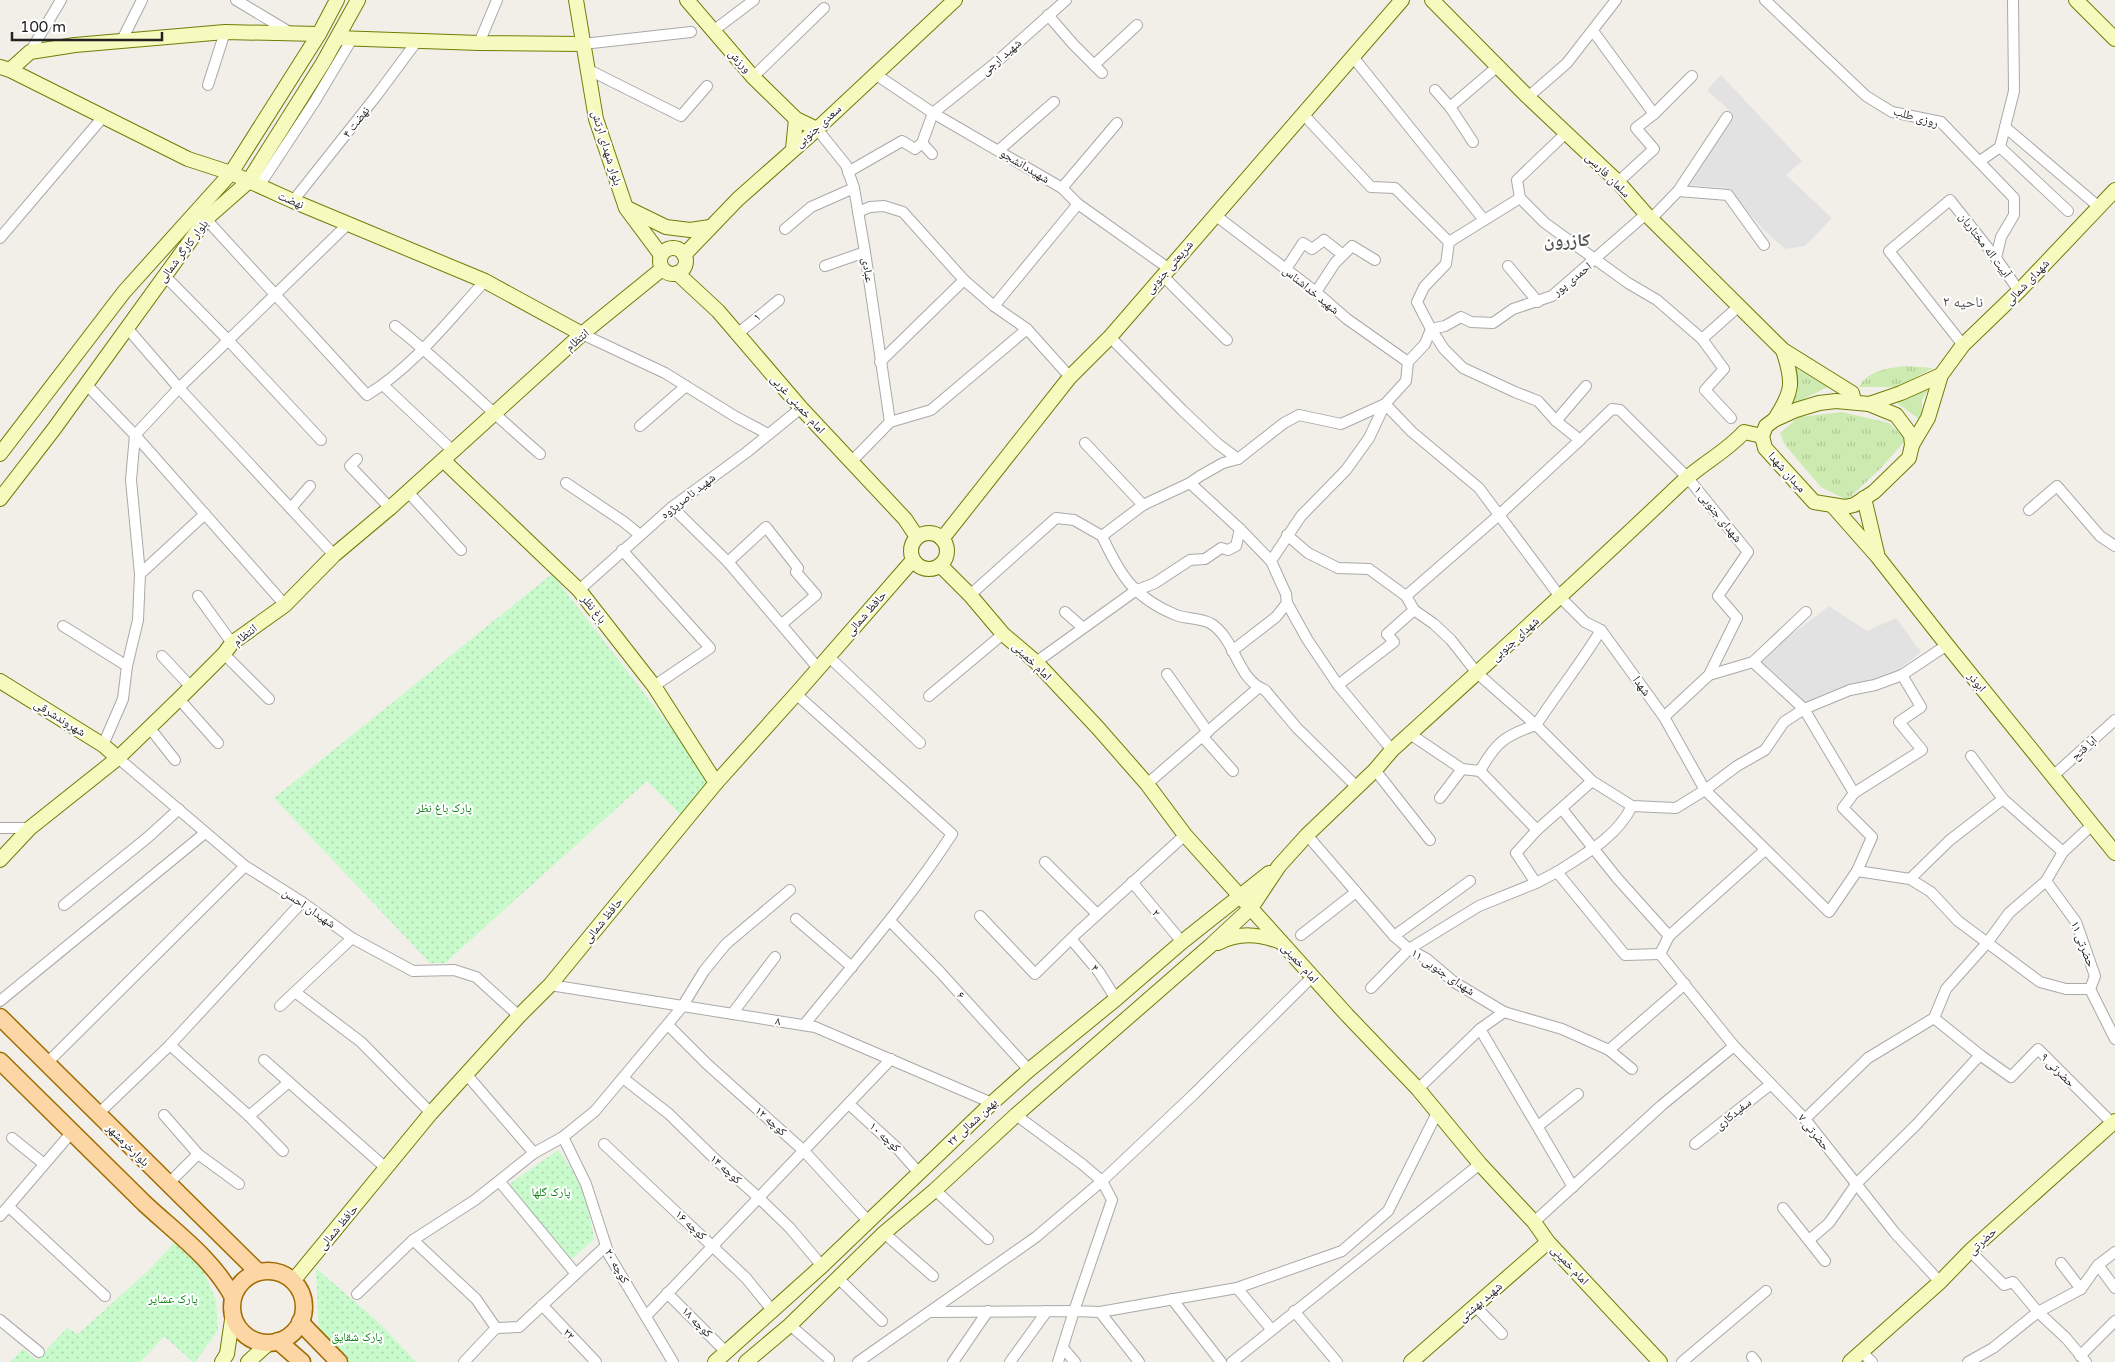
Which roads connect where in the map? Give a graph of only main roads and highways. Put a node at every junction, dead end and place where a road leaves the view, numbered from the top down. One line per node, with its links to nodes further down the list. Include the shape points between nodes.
1 (337, 0): 9 (main road, بلوار کارگر شمالی)
2 (358, 0): 10 (main road, بلوار کارگر شمالی)
3 (576, 0): 12 (main road, بلوار شهدای ارتش)
4 (687, 0): 14 (main road, ورزش, via 753,76)
5 (955, 0): 15 (main road, سعدی جنوبی)
6 (1402, 0): 39 (main road, شریعتی جنوبی, via 1110,336 1070,376)
7 (1432, 0): 26 (main road, سلمان فارسی)
8 (2076, 0): 11 (main road)
9 (319, 34): 13 (main road, via 225,32 75,46 30,52); 17 (main road, بلوار کارگر شمالی)
10 (336, 38): 12 (main road); 18 (main road, بلوار کارگر شمالی)
11 (2115, 39)
12 (583, 44): 20 (main road, بلوار شهدای ارتش, via 596,119)
13 (5, 68): 17 (main road, نهضت, via 188,159)
14 (796, 119): 15 (main road, ورزش); 16 (main road)
15 (817, 129): 16 (main road, سعدی جنوبی)
16 (793, 149): 21 (main road, سعدی جنوبی)
17 (231, 173): 18 (main road, نهضت); 33 (main road, بلوار کارگر شمالی, via 124,292)
18 (253, 184): 25 (main road, نهضت, via 485,281); 36 (main road, بلوار کارگر شمالی, via 206,219)
19 (2115, 190): 27 (main road, شهدای شمالی, via 1963,345)
20 (626, 208): 21 (main road, via 666,227 690,230); 23 (main road, بلوار شهدای ارتش)
21 (710, 227): 22 (main road, سعدی جنوبی)
22 (684, 255): 23 (main road, via 677,249 668,249); 24 (main road, via 685,266)
23 (662, 262): 24 (main road, via 669,273); 25 (main road, انتظام)
24 (677, 273): 38 (main road, امام خمینی غربی, via 718,312)
25 (582, 334): 34 (main road, انتظام)
26 (1783, 350): 28 (main road, سلمان فارسی, via 1852,394); 30 (main road, سلمان فارسی, via 1791,373 1788,397)
27 (1941, 375): 29 (main road); 32 (main road, میدان شهدا, via 1928,418)
28 (1854, 401): 29 (main road); 30 (main road, via 1819,403)
29 (1869, 404): 32 (main road, via 1896,414 1911,435)
30 (1774, 420): 31 (main road, via 1766,426)
31 (1762, 436): 37 (main road, میدان شهدا, via 1765,448 1814,502); 48 (main road, شهدای جنوبی, via 1744,432 1687,477 1561,598 1392,750)
32 (1912, 445): 35 (main road, میدان شهدا, via 1909,458)
33 (0, 454)
34 (448, 455): 44 (main road, انتظام, via 334,555 285,605 228,648); 45 (main road, باغ نظر, via 579,590 654,686)
35 (1864, 498): 37 (main road, میدان شهدا, via 1845,507); 40 (main road, ابوذر)
36 (0, 499)
37 (1832, 505): 40 (main road)
38 (917, 537): 39 (main road, via 932,533); 41 (main road, via 911,546)
39 (942, 538): 42 (main road, via 947,552)
40 (1878, 556): 46 (main road, ابوذر, via 1946,646)
41 (913, 560): 42 (main road, via 926,569); 45 (main road, حافظ شمالی)
42 (940, 565): 49 (main road, امام خمینی, via 1003,634 1036,662 1147,784 1185,835)
43 (0, 681): 44 (main road, شهروندشرقی, via 103,745)
44 (118, 758): 47 (main road, انتظام, via 30,828)
45 (716, 783): 60 (main road, حافظ شمالی, via 550,985 431,1113)
46 (2115, 853)
47 (0, 860)
48 (1279, 866): 49 (main road, شهدای جنوبی); 50 (main road, شهدای جنوبی)
49 (1240, 895): 50 (main road, امام خمینی); 71 (main road, ۲۲ بهمن شمالی, via 1029,1070 822,1266)
50 (1251, 908): 51 (main road, امام خمینی); 52 (main road, ۲۲ بهمن شمالی)
51 (1281, 942): 52 (main road, via 1264,936 1245,935 1227,938); 56 (main road, امام خمینی, via 1418,1089)
52 (1210, 946): 72 (main road, ۲۲ بهمن شمالی, via 884,1233 790,1325)
53 (0, 1017): 57 (main road, بلوارخرمشهر)
54 (0, 1061): 59 (main road, via 191,1244)
55 (2113, 1122): 75 (main road, حضرتی)
56 (1548, 1242): 73 (main road, شهید بهشتی); 74 (main road, امام خمینی)
57 (242, 1257): 58 (main road, بلوارخرمشهر); 59 (main road, via 240,1272)
58 (258, 1272): 60 (main road, via 278,1272); 61 (main road, via 242,1281)
59 (223, 1279): 61 (main road)
60 (293, 1281): 63 (main road, via 303,1300)
61 (233, 1296): 62 (main road)
62 (232, 1314): 64 (main road, via 246,1335 261,1342); 66 (main road)
63 (300, 1322): 64 (main road, via 291,1334); 65 (main road)
64 (274, 1341): 68 (main road); 69 (main road)
65 (334, 1357): 70 (main road, via 322,1352 315,1354)
66 (225, 1358): 67 (main road, via 235,1355)
67 (242, 1362)
68 (248, 1362)
69 (302, 1362)
70 (310, 1362)
71 (715, 1362)
72 (746, 1362)
73 (1410, 1362)
74 (1660, 1362)
75 (1850, 1362)

